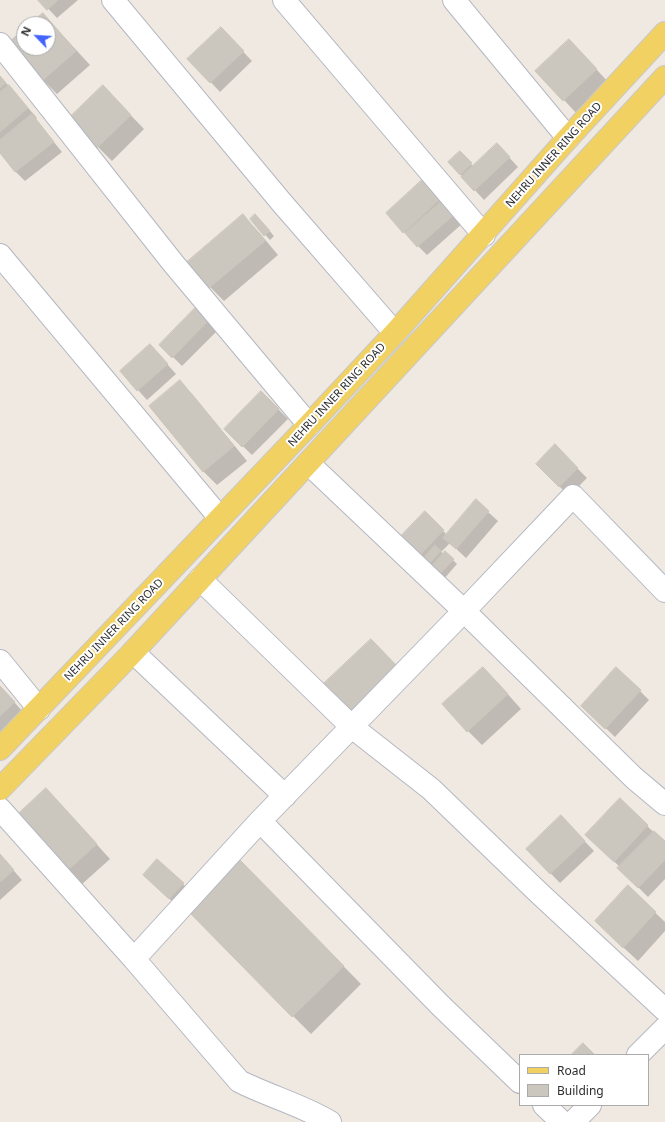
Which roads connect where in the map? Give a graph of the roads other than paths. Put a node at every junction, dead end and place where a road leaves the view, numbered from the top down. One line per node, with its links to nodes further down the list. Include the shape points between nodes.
1 (114, 0): 10 (street, via 282,203)
2 (284, 0): 8 (street)
3 (454, 0): 7 (street)
4 (665, 32): 7 (main road, NEHRU INNER RING ROAD)
5 (0, 44): 11 (street, via 173,263)
6 (665, 77): 12 (main road)
7 (568, 138): 8 (main road, NEHRU INNER RING ROAD)
8 (484, 234): 10 (main road, NEHRU INNER RING ROAD)
9 (0, 255): 13 (street)
10 (395, 333): 11 (main road, NEHRU INNER RING ROAD)
11 (309, 425): 13 (main road, NEHRU INNER RING ROAD)
12 (308, 463): 14 (main road); 16 (street)
13 (220, 518): 19 (main road, NEHRU INNER RING ROAD)
14 (200, 579): 17 (main road); 20 (street)
15 (665, 591): 16 (street, via 573,496)
16 (464, 611): 20 (street); 24 (street, via 634,778)
17 (133, 652): 22 (main road); 23 (street)
18 (0, 661): 19 (street)
19 (39, 709): 21 (main road, NEHRU INNER RING ROAD)
20 (352, 727): 23 (street); 28 (street, via 431,789)
21 (0, 749)
22 (0, 789)
23 (285, 796): 26 (street)
24 (665, 804)
25 (0, 809): 27 (street)
26 (260, 821): 27 (street); 31 (street, via 441,1006)
27 (134, 959): 34 (street, via 239,1081)
28 (665, 1010)
29 (665, 1028): 30 (street)
30 (639, 1054)
31 (519, 1081)
32 (545, 1106): 35 (street)
33 (589, 1106): 36 (street)
34 (330, 1122)
35 (562, 1122)
36 (573, 1122)

